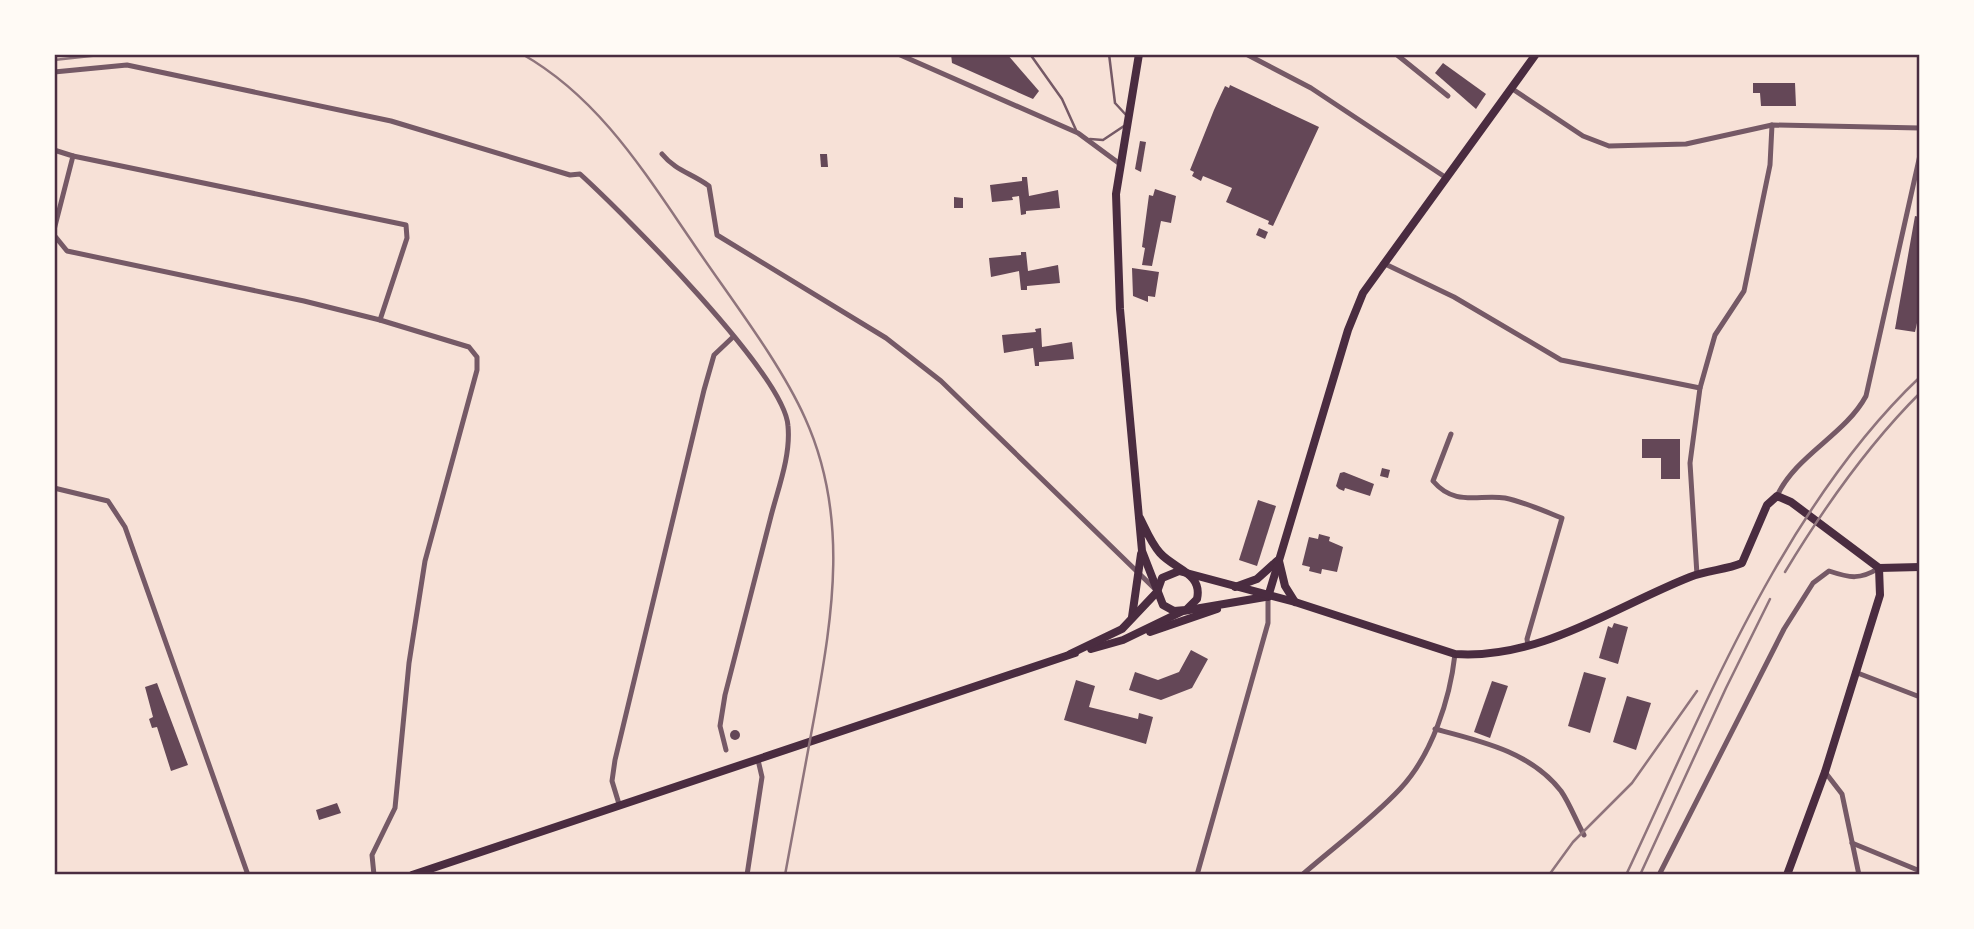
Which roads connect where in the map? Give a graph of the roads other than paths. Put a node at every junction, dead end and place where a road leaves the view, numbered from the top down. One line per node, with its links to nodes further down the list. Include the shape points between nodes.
1 (898, 54): 14 (street)
2 (1030, 54): 14 (lane, via 1062,99)
3 (1109, 54): 11 (lane, via 1115,103)
4 (1139, 54): 11 (main road)
5 (1246, 54): 20 (street, via 1312,89)
6 (1396, 54): 10 (street)
7 (1536, 54): 9 (main road)
8 (54, 72): 24 (street, via 127,65 391,121 570,175 580,174 708,305)
9 (1511, 88): 12 (street, via 1583,136 1609,146 1693,144); 20 (main road)
10 (1448, 96)
11 (1128, 121): 14 (lane, via 1103,140); 19 (main road)
12 (1772, 125): 13 (street); 25 (street, via 1770,165 1744,291 1715,335)
13 (1920, 128)
14 (1077, 133): 19 (street)
15 (54, 150): 18 (street)
16 (662, 154): 34 (street, via 674,168 709,186 717,234 886,338 941,381 1091,531)
17 (1920, 155): 28 (street, via 1866,396 1857,412)
18 (73, 156): 21 (street); 23 (street, via 407,225 407,238)
19 (1119, 164): 29 (main road, via 1119,293)
20 (1445, 177): 22 (main road)
21 (54, 233): 23 (street, via 67,251)
22 (1383, 264): 25 (street, via 1454,298 1561,360); 31 (main road, via 1354,312)
23 (380, 320): 59 (street, via 468,346 477,357 477,370 425,561 409,663 395,808 372,855)
24 (733, 337): 51 (street, via 777,394 789,425 783,467 725,695 720,726); 54 (street, via 714,355 698,417 615,760 612,781)
25 (1700, 388): 36 (street, via 1690,463)
26 (1451, 434): 45 (street, via 1433,481 1440,489 1474,500 1504,498 1562,518)
27 (54, 488): 58 (street, via 108,501 125,527)
28 (1777, 496): 33 (main road); 36 (main road, via 1767,505 1742,563)
29 (1140, 518): 30 (main road); 35 (main road, via 1160,554)
30 (1142, 551): 34 (main road); 38 (main road)
31 (1279, 559): 37 (main road, via 1257,579); 39 (main road); 40 (main road, via 1285,586)
32 (1920, 567): 33 (main road)
33 (1879, 568): 48 (main road, via 1880,595); 64 (street, via 1864,577 1850,578 1829,571 1813,583 1784,629)
34 (1139, 572): 38 (street); 43 (main road)
35 (1186, 572): 37 (main road); 38 (main road, via 1167,574); 42 (main road, via 1199,592 1194,604)
36 (1697, 575): 45 (main road)
37 (1235, 587): 39 (main road)
38 (1157, 592): 42 (main road, via 1165,607); 43 (main road)
39 (1268, 597): 40 (main road); 41 (main road); 62 (street, via 1268,623)
40 (1295, 602): 47 (main road)
41 (1232, 603): 42 (main road); 44 (main road)
42 (1183, 611): 44 (main road)
43 (1130, 622): 46 (main road)
44 (1123, 640): 46 (main road)
45 (1528, 646): 47 (main road, via 1486,655)
46 (1070, 654): 52 (main road)
47 (1455, 654): 50 (street)
48 (1855, 672): 49 (street); 53 (main road)
49 (1920, 697)
50 (1435, 729): 55 (street, via 1510,752 1535,766 1562,793); 63 (street, via 1401,788)
51 (726, 750)
52 (758, 760): 54 (main road); 61 (street, via 762,777)
53 (1825, 772): 56 (street, via 1842,794); 65 (main road)
54 (619, 804): 60 (main road)
55 (1584, 835)
56 (1853, 843): 57 (street); 66 (street)
57 (1920, 871)
58 (248, 875)
59 (374, 875)
60 (412, 875)
61 (747, 875)
62 (1197, 875)
63 (1302, 875)
64 (1659, 875)
65 (1787, 875)
66 (1859, 875)

